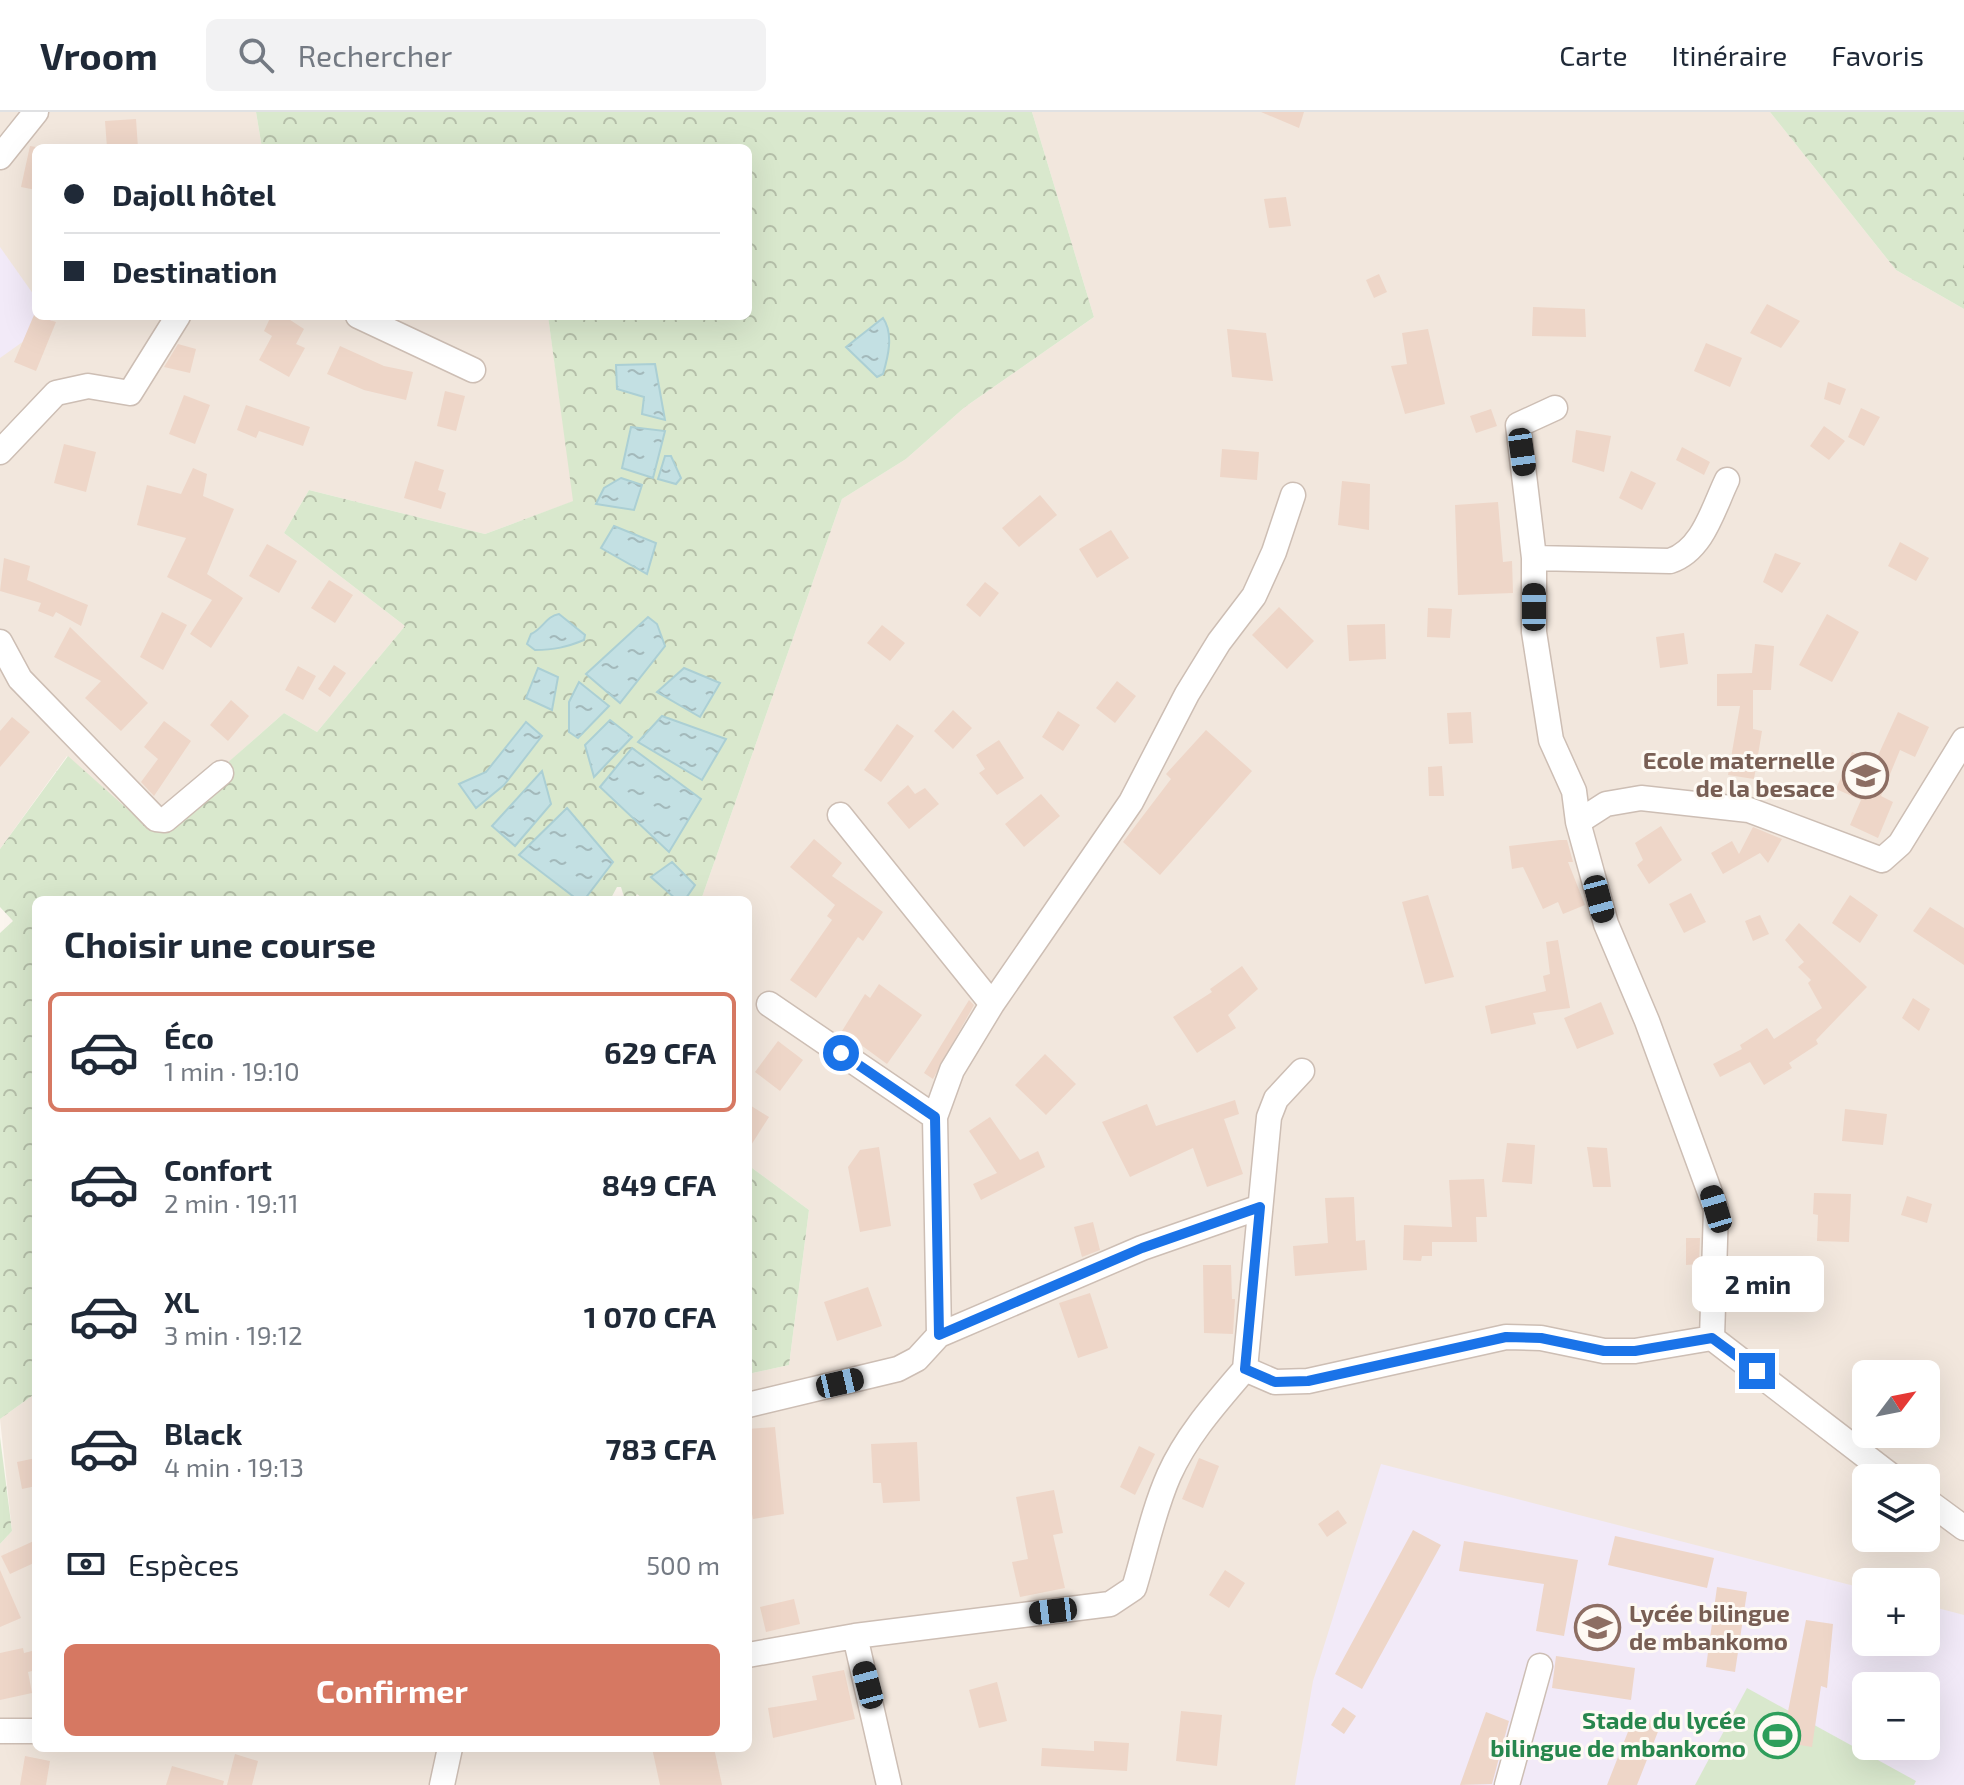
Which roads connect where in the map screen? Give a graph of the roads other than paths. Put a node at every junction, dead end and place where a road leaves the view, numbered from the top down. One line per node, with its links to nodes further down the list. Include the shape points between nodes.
1 (36, 112): 2 (street)
2 (0, 157)
3 (176, 320): 7 (street, via 130,393 88,386 56,393)
4 (367, 320): 5 (street)
5 (473, 370)
6 (1555, 408): 10 (street, via 1518,425)
7 (0, 452)
8 (1727, 480): 10 (street, via 1694,548 1683,556 1670,561)
9 (1293, 495): 17 (street, via 1254,596 1187,694 1131,802)
10 (1534, 558): 15 (street, via 1534,632 1551,740 1574,791)
11 (0, 642): 13 (street, via 20,679 156,819 165,820)
12 (1964, 740): 15 (street, via 1900,844 1882,860 1749,810 1641,798 1606,804)
13 (221, 773)
14 (840, 815): 17 (street)
15 (1578, 822): 22 (street, via 1606,924 1716,1209)
16 (769, 1004): 19 (street)
17 (992, 1004): 19 (street, via 952,1070)
18 (1302, 1071): 20 (street, via 1276,1099 1269,1117)
19 (935, 1117): 21 (street)
20 (1260, 1207): 21 (street, via 1142,1248); 23 (street)
21 (939, 1335): 24 (street, via 917,1359 898,1369)
22 (1712, 1338): 23 (street, via 1604,1351 1506,1337 1308,1381 1275,1382); 25 (street)
23 (1245, 1369): 28 (street, via 1181,1452 1168,1477 1134,1588 1124,1598)
24 (752, 1404)
25 (1876, 1464)
26 (1940, 1510): 27 (street)
27 (1964, 1528)
28 (855, 1636): 29 (street); 35 (street)
29 (752, 1654)
30 (1540, 1666): 36 (street)
31 (0, 1731): 32 (street)
32 (32, 1731)
33 (449, 1752): 34 (street)
34 (442, 1785)
35 (889, 1785)
36 (1507, 1785)

